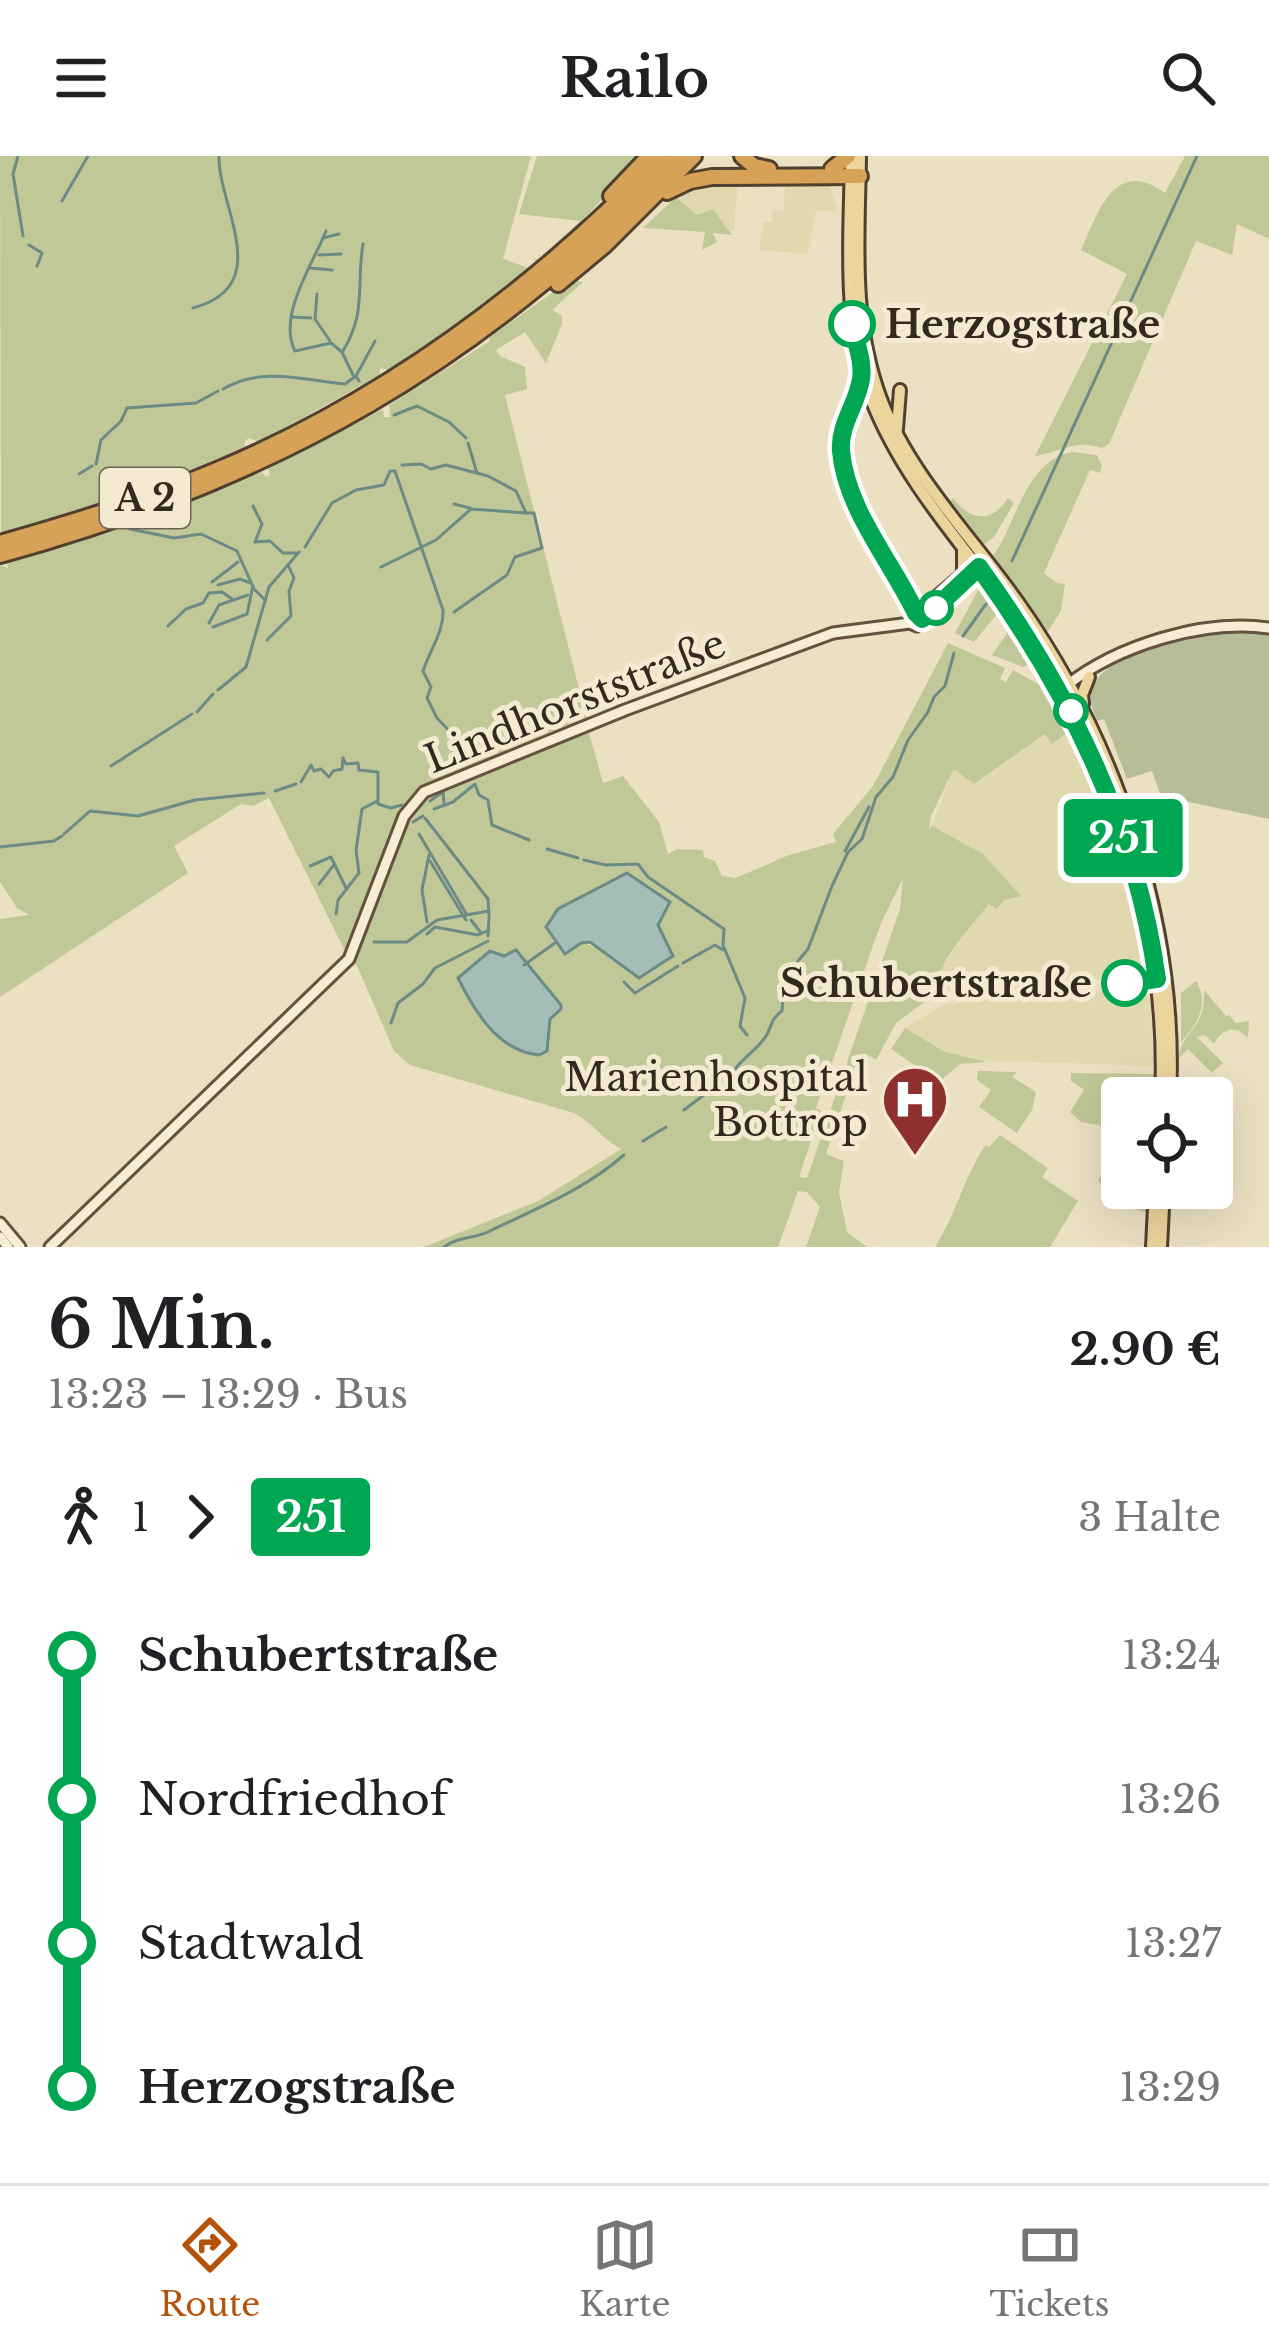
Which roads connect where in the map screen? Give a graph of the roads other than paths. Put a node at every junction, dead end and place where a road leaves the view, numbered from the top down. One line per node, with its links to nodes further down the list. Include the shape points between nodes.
1 (649, 156): 8 (highway)
2 (663, 156): 8 (highway, A 2)
3 (680, 156): 9 (highway, A 2, via 577,257)
4 (694, 156): 7 (highway)
5 (742, 156): 6 (highway, via 766,169)
6 (854, 166): 7 (highway, via 705,178); 10 (main road, via 848,284); 13 (main road, via 862,332)
7 (648, 205): 9 (highway, via 573,272)
8 (521, 288): 14 (highway, A 2, via 396,377 269,447 159,494)
9 (490, 327): 16 (highway, A 2, via 365,410 237,474)
10 (862, 370): 12 (main road); 15 (main road, via 904,462)
11 (900, 390): 13 (main road)
12 (855, 404)
13 (897, 432): 17 (main road)
14 (0, 543)
15 (963, 547): 17 (main road); 18 (main road)
16 (0, 555)
17 (980, 562): 18 (street); 19 (street); 23 (main road)
18 (963, 573): 19 (street)
19 (916, 618): 32 (street, Lindhorststraße, via 833,633 424,791 404,816 349,959)
20 (1269, 628): 21 (street, via 1198,631)
21 (1108, 662): 22 (street); 23 (street)
22 (1089, 677): 23 (street); 24 (main road)
23 (1064, 687): 24 (main road); 25 (main road, via 1143,907)
24 (1086, 718): 26 (main road, via 1154,916 1169,1003)
25 (1165, 1077)
26 (1167, 1077)
27 (1159, 1209): 33 (main road)
28 (0, 1223): 31 (street)
29 (0, 1237): 30 (street)
30 (8, 1247)
31 (20, 1247)
32 (50, 1247)
33 (1156, 1247)

